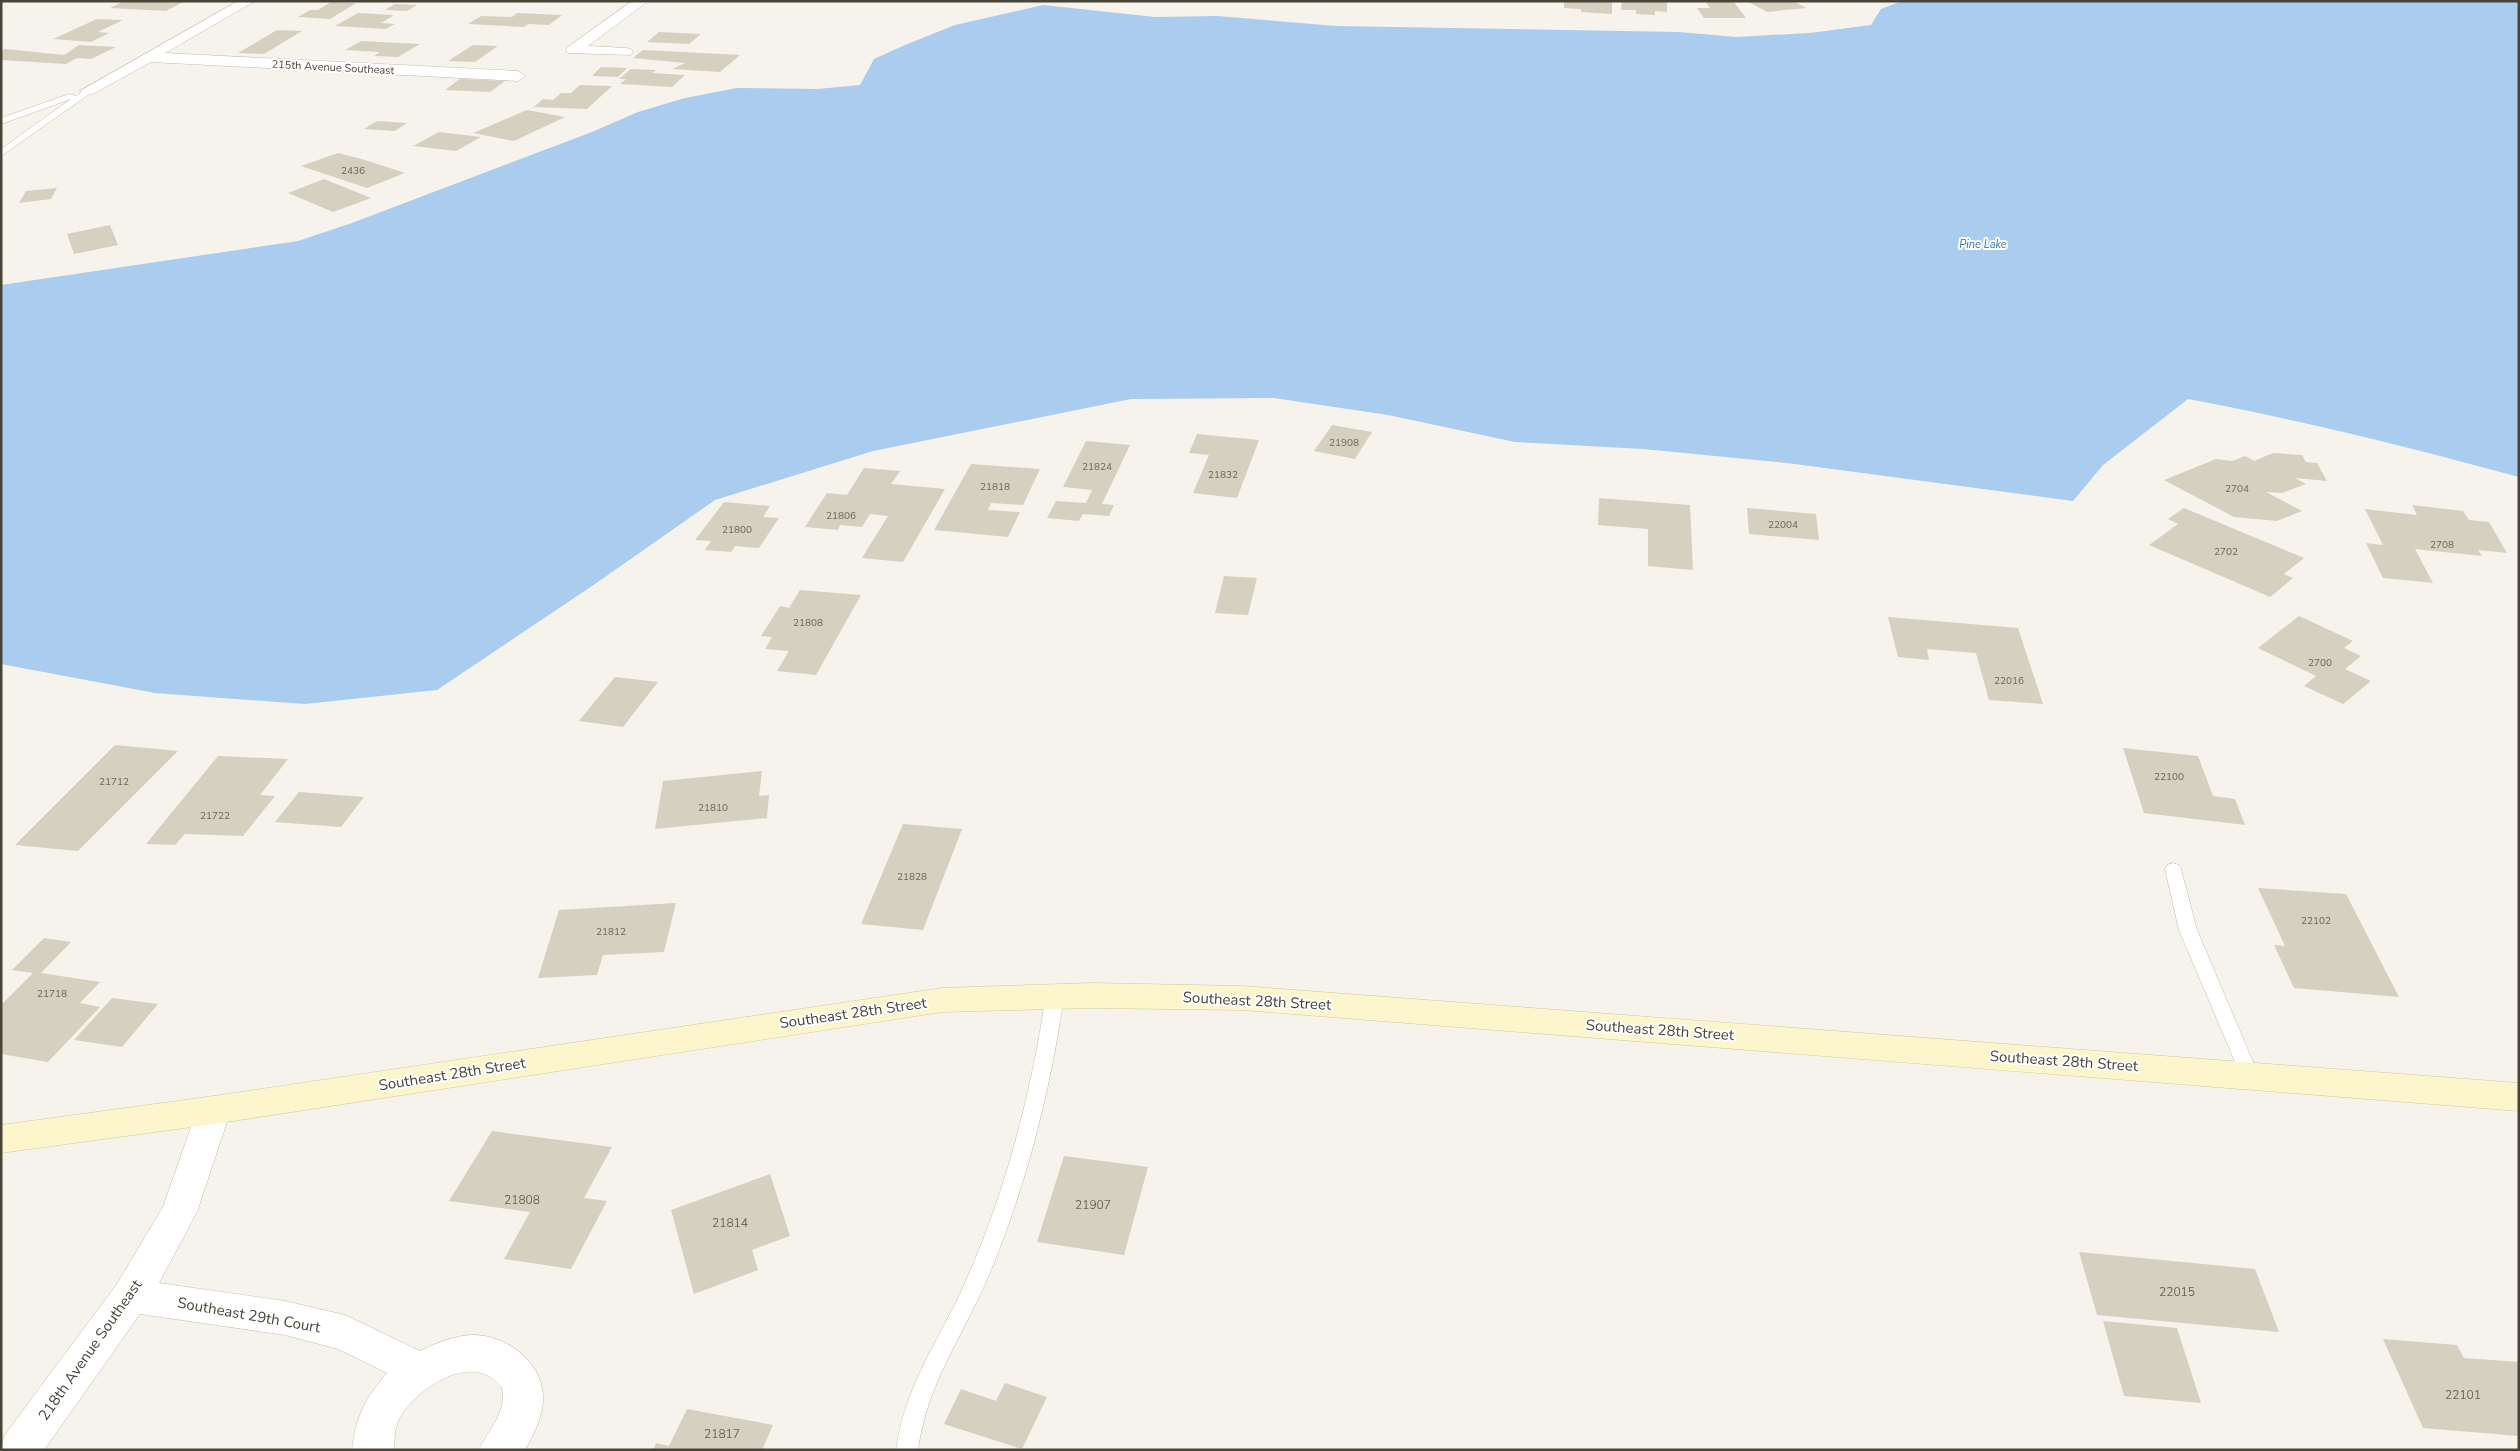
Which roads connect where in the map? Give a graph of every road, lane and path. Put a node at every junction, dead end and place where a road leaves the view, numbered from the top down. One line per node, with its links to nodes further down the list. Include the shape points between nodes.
1 (248, 1): 5 (street)
2 (615, 1): 3 (street)
3 (640, 2): 4 (street, via 574,50)
4 (626, 52)
5 (148, 57): 6 (street, 215th Avenue Southeast); 7 (street)
6 (518, 76)
7 (88, 91): 8 (lane); 9 (lane)
8 (1, 121)
9 (1, 152)
10 (2173, 869): 12 (lane, via 2188,930)
11 (1055, 995): 12 (street, Southeast 28th Street, via 1242,998); 14 (street, Southeast 28th Street, via 942,1000); 21 (lane, via 1046,1059 1009,1196 974,1284 923,1381 908,1428)
12 (2250, 1076): 13 (street, Southeast 28th Street)
13 (2519, 1097)
14 (214, 1110): 15 (street, Southeast 28th Street); 16 (street, 218th Avenue Southeast, via 179,1212)
15 (1, 1139)
16 (131, 1296): 17 (street, Southeast 29th Court, via 285,1318 344,1333 406,1363); 18 (street, 218th Avenue Southeast)
17 (414, 1373): 19 (street, via 393,1392 378,1414 371,1438); 20 (street, via 439,1360 465,1354 489,1355 507,1364 520,1380 524,1400 519,1422)
18 (19, 1450)
19 (373, 1450)
20 (500, 1450)
21 (907, 1450)

